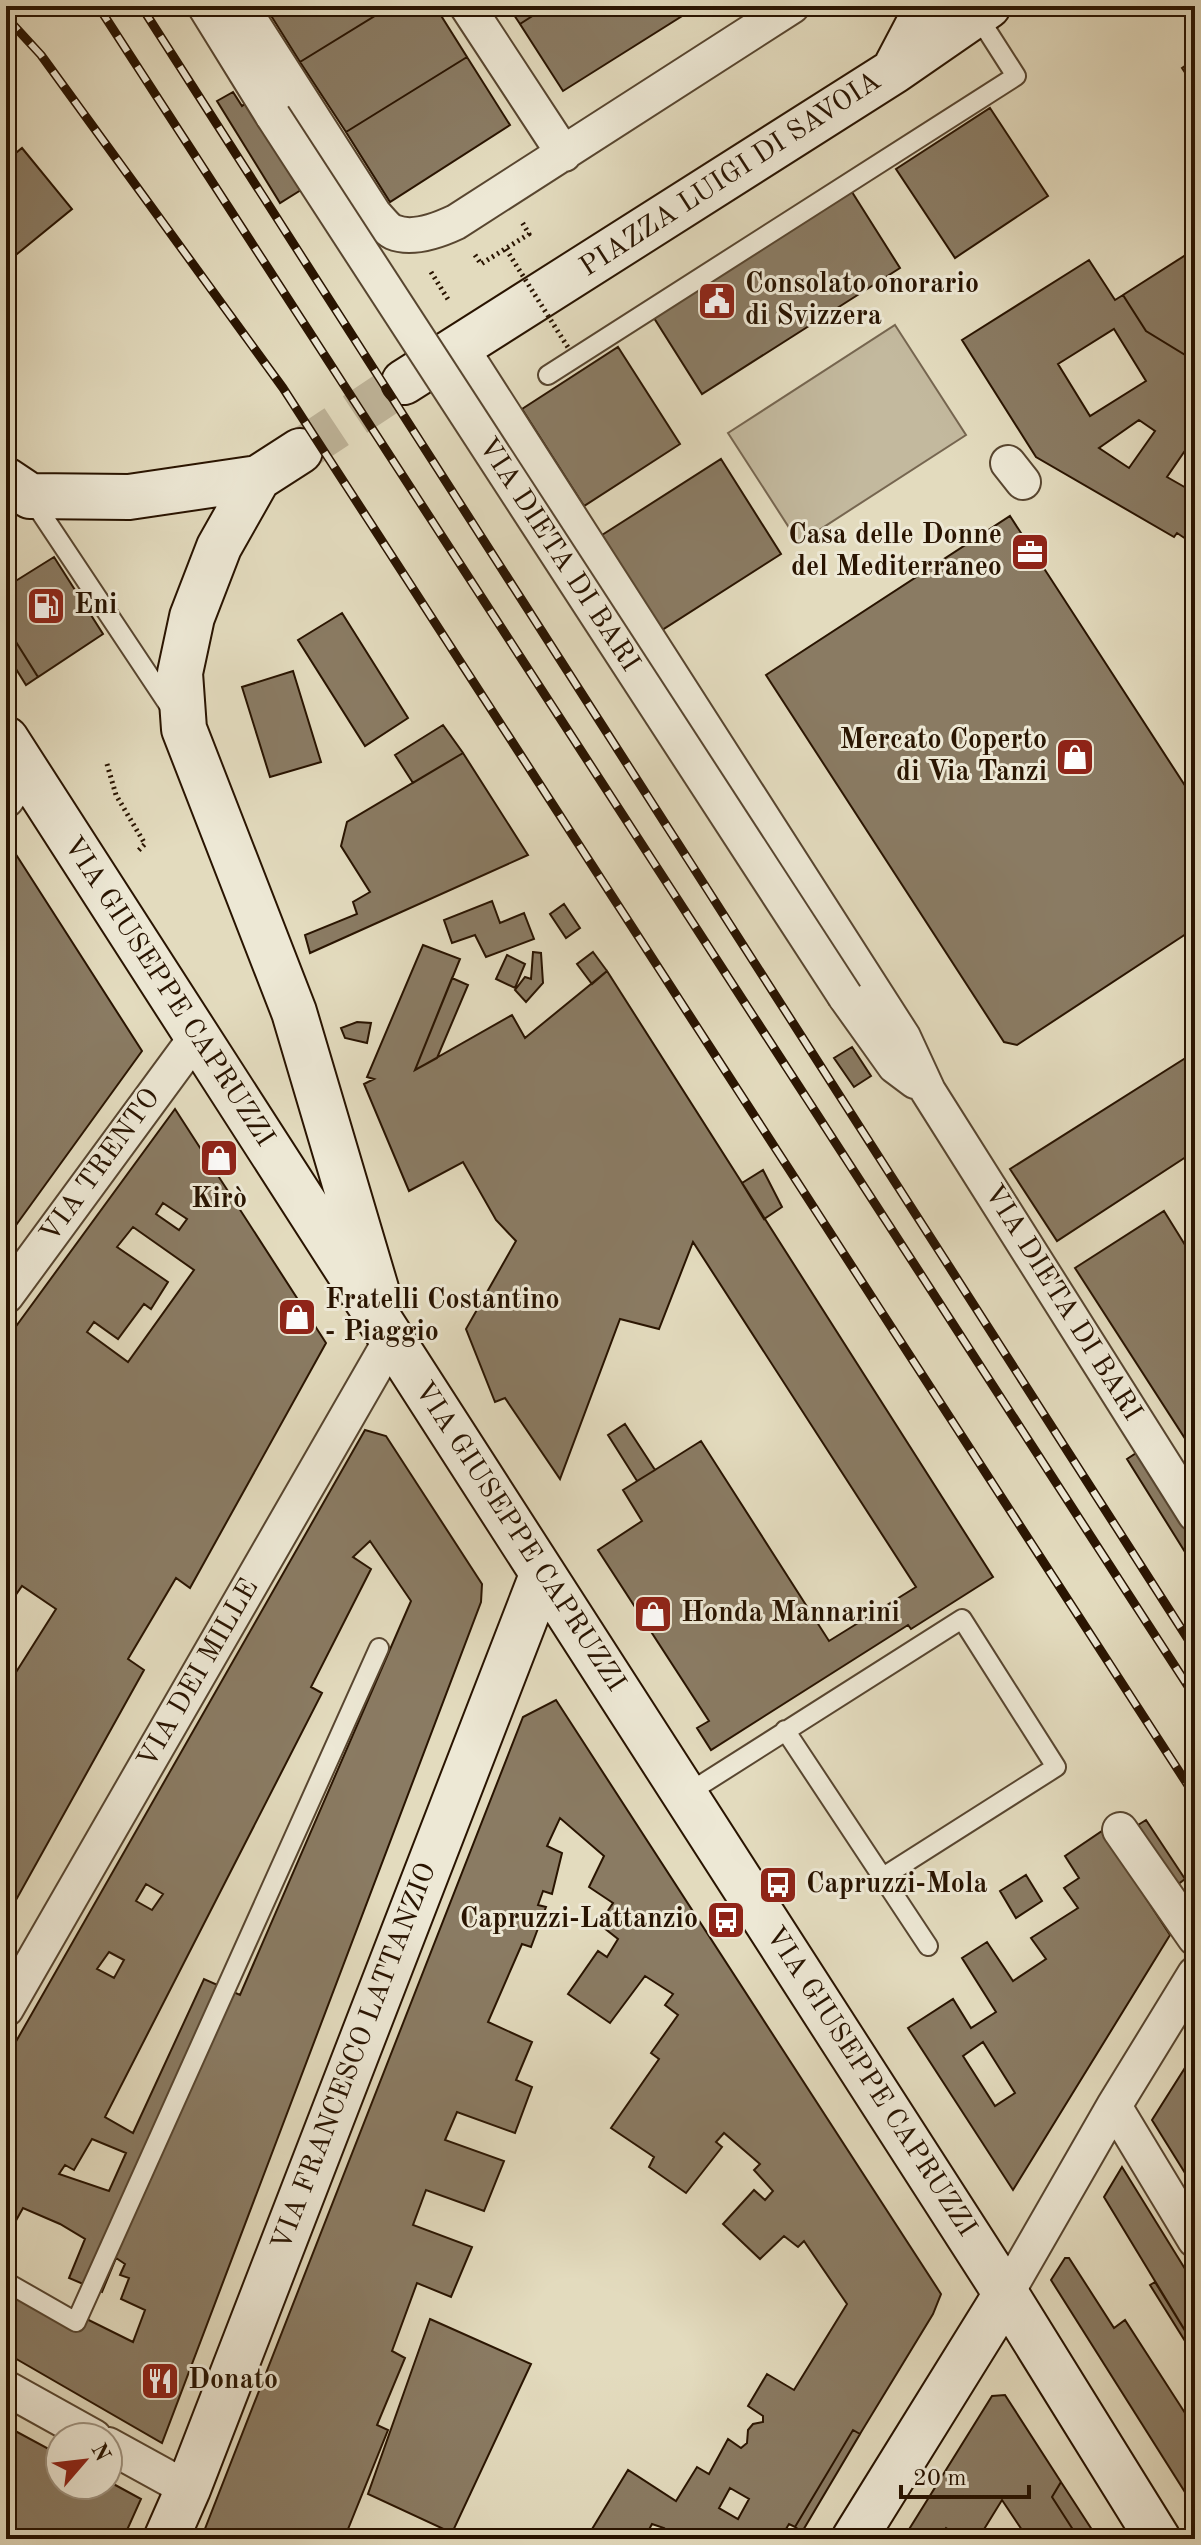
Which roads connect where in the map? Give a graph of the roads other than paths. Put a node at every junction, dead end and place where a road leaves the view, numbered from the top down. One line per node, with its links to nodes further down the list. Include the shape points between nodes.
1 (205, 6): 18 (street, VIA DIETA DI BARI, bridge, via 845,996 895,1066)
2 (241, 6): 8 (street, via 374,214 392,232 435,231 456,222)
3 (467, 6): 8 (street)
4 (792, 6): 8 (street)
5 (928, 6): 7 (main road, PIAZZA LUIGI DI SAVOIA)
6 (976, 9): 7 (main road, PIAZZA LUIGI DI SAVOIA); 10 (lane, via 1016,76)
7 (894, 71): 9 (main road, PIAZZA LUIGI DI SAVOIA)
8 (564, 154)
9 (460, 346): 11 (main road, PIAZZA LUIGI DI SAVOIA); 18 (street, VIA DIETA DI BARI, via 903,1037)
10 (548, 375)
11 (404, 382)
12 (300, 451): 13 (main road)
13 (258, 478): 14 (main road, via 129,497); 15 (main road, via 219,547 192,617 180,673)
14 (18, 488): 15 (lane)
15 (184, 729): 20 (main road, via 294,1012)
16 (13, 770): 17 (main road, VIA GIUSEPPE CAPRUZZI)
17 (197, 1036): 19 (street, VIA TRENTO); 20 (main road, VIA GIUSEPPE CAPRUZZI)
18 (928, 1091): 21 (street, VIA DIETA DI BARI)
19 (6, 1296)
20 (391, 1340): 22 (main road, VIA GIUSEPPE CAPRUZZI); 31 (street, VIA DEI MILLE)
21 (1195, 1514)
22 (542, 1575): 25 (main road, VIA GIUSEPPE CAPRUZZI); 39 (main road, VIA FRANCESCO LATTANZIO)
23 (379, 1648): 34 (lane, via 76,2322)
24 (785, 1730): 25 (lane); 27 (lane); 27 (lane, via 962,1619 1056,1767)
25 (685, 1795): 35 (main road, VIA GIUSEPPE CAPRUZZI)
26 (1130, 1837): 28 (street)
27 (883, 1877): 29 (lane)
28 (1195, 1938)
29 (928, 1946)
30 (1190, 1997): 32 (street)
31 (6, 2009)
32 (1114, 2106): 33 (street); 35 (street)
33 (1195, 2240)
34 (6, 2282)
35 (1006, 2294): 41 (main road); 42 (main road, VIA GIUSEPPE CAPRUZZI)
36 (6, 2388): 37 (street)
37 (65, 2421)
38 (124, 2454): 39 (street)
39 (188, 2489): 40 (main road, VIA FRANCESCO LATTANZIO)
40 (166, 2539)
41 (854, 2539)
42 (1158, 2539)

